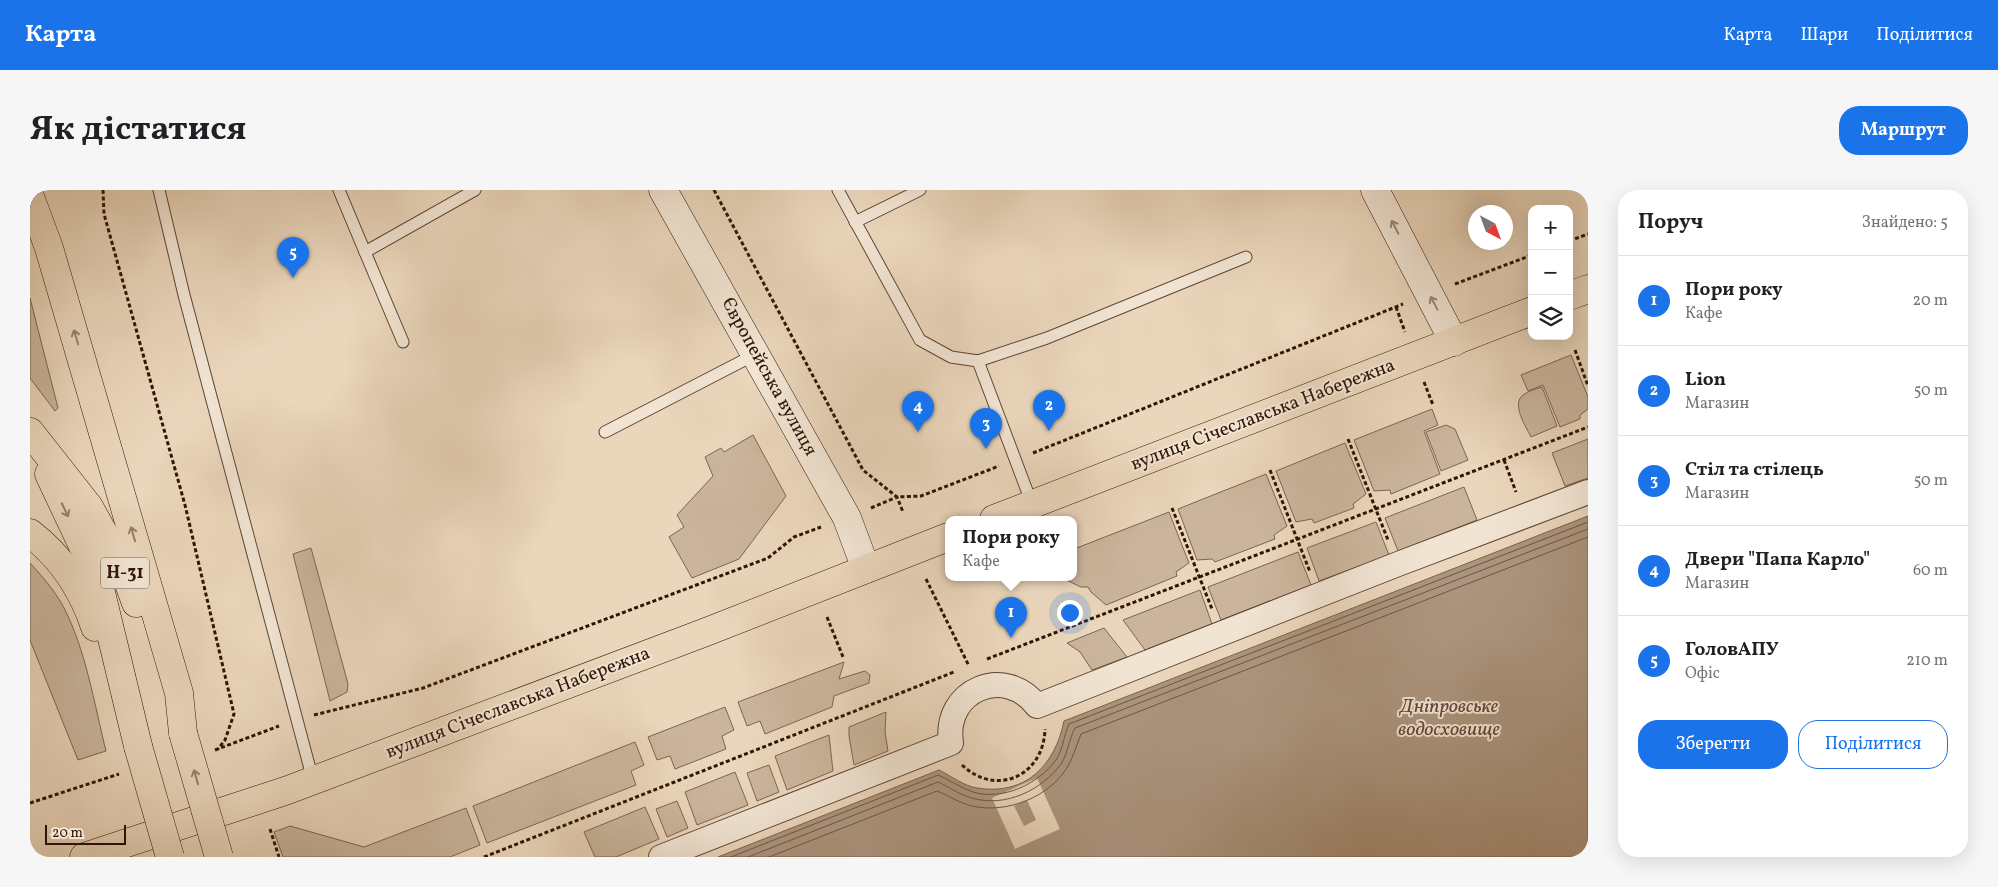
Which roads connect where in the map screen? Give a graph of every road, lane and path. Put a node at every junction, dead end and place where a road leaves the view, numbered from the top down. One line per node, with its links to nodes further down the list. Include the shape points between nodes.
1 (41, 190): 15 (main road)
2 (103, 190): 59 (path, via 104,214 185,505 234,714 226,740 218,749)
3 (158, 190): 59 (lane)
4 (340, 190): 16 (lane)
5 (475, 190): 16 (lane)
6 (663, 190): 26 (street, Європейська вулиця)
7 (714, 190): 38 (path, via 863,470)
8 (838, 190): 12 (lane)
9 (920, 190): 12 (lane)
10 (1375, 190): 20 (street, one-way to 10)
11 (30, 197): 15 (main road)
12 (855, 222): 27 (lane, via 920,340 951,357)
13 (1588, 234): 14 (path)
14 (1573, 240)
15 (50, 248): 60 (main road, one-way to 15, via 179,693)
16 (365, 252): 23 (lane)
17 (1528, 256): 20 (path)
18 (1246, 257): 27 (lane, via 1047,338)
19 (1588, 289): 21 (main road)
20 (1429, 293): 24 (street, one-way to 20); 33 (path)
21 (1572, 295)
22 (1528, 313): 24 (main road, вулиця Січеславська Набережна)
23 (403, 342)
24 (1454, 342): 39 (main road, вулиця Січеславська Набережна)
25 (1575, 350): 28 (path)
26 (756, 354): 30 (lane); 44 (street, Європейська вулиця)
27 (978, 361): 33 (lane)
28 (1588, 386)
29 (1588, 427): 34 (path)
30 (605, 432)
31 (30, 433): 60 (main road, Н-31, via 89,507 124,570); 62 (main road, Н-31, one-way to 62, via 96,576)
32 (1348, 439): 41 (path)
33 (1015, 460): 38 (path, via 921,496); 39 (lane)
34 (1504, 460): 37 (path); 41 (path)
35 (1270, 470): 47 (path)
36 (1588, 492): 48 (street)
37 (1517, 494)
38 (897, 496): 42 (path); 44 (path)
39 (1032, 504): 43 (main road, вулиця Січеславська Набережна)
40 (1172, 508): 50 (path)
41 (1376, 509): 47 (path); 48 (path)
42 (903, 512)
43 (1002, 516)
44 (847, 518): 49 (street, Європейська вулиця); 59 (path, via 794,537 768,558 423,688)
45 (30, 533): 62 (main road, via 48,547 68,571 90,612 123,712)
46 (945, 538): 49 (main road, вулиця Січеславська Набережна)
47 (1297, 539): 50 (path); 52 (path)
48 (1398, 564): 52 (street)
49 (866, 569): 64 (main road, вулиця Січеславська Набережна)
50 (1199, 577): 54 (path); 56 (path)
51 (926, 579): 56 (path)
52 (1320, 595): 54 (street)
53 (827, 617): 55 (path)
54 (1222, 634): 58 (street)
55 (843, 657)
56 (969, 666): 57 (path); 71 (path)
57 (978, 689): 58 (street, via 1002,685 1017,689); 61 (street, via 960,703 952,717)
58 (1037, 706): 61 (path, via 1045,726 1045,741 1040,756 1016,777 1001,781 971,773 959,762)
59 (297, 719): 64 (lane)
60 (183, 733): 69 (main road, Н-31, one-way to 60, bridge)
61 (951, 743): 72 (street)
62 (138, 746): 68 (main road, Н-31, bridge)
63 (114, 776): 65 (path)
64 (313, 780): 67 (main road, вулиця Січеславська Набережна)
65 (30, 803)
66 (270, 828): 70 (path)
67 (84, 857)
68 (170, 857)
69 (219, 857)
70 (279, 857)
71 (484, 857)
72 (661, 857)

